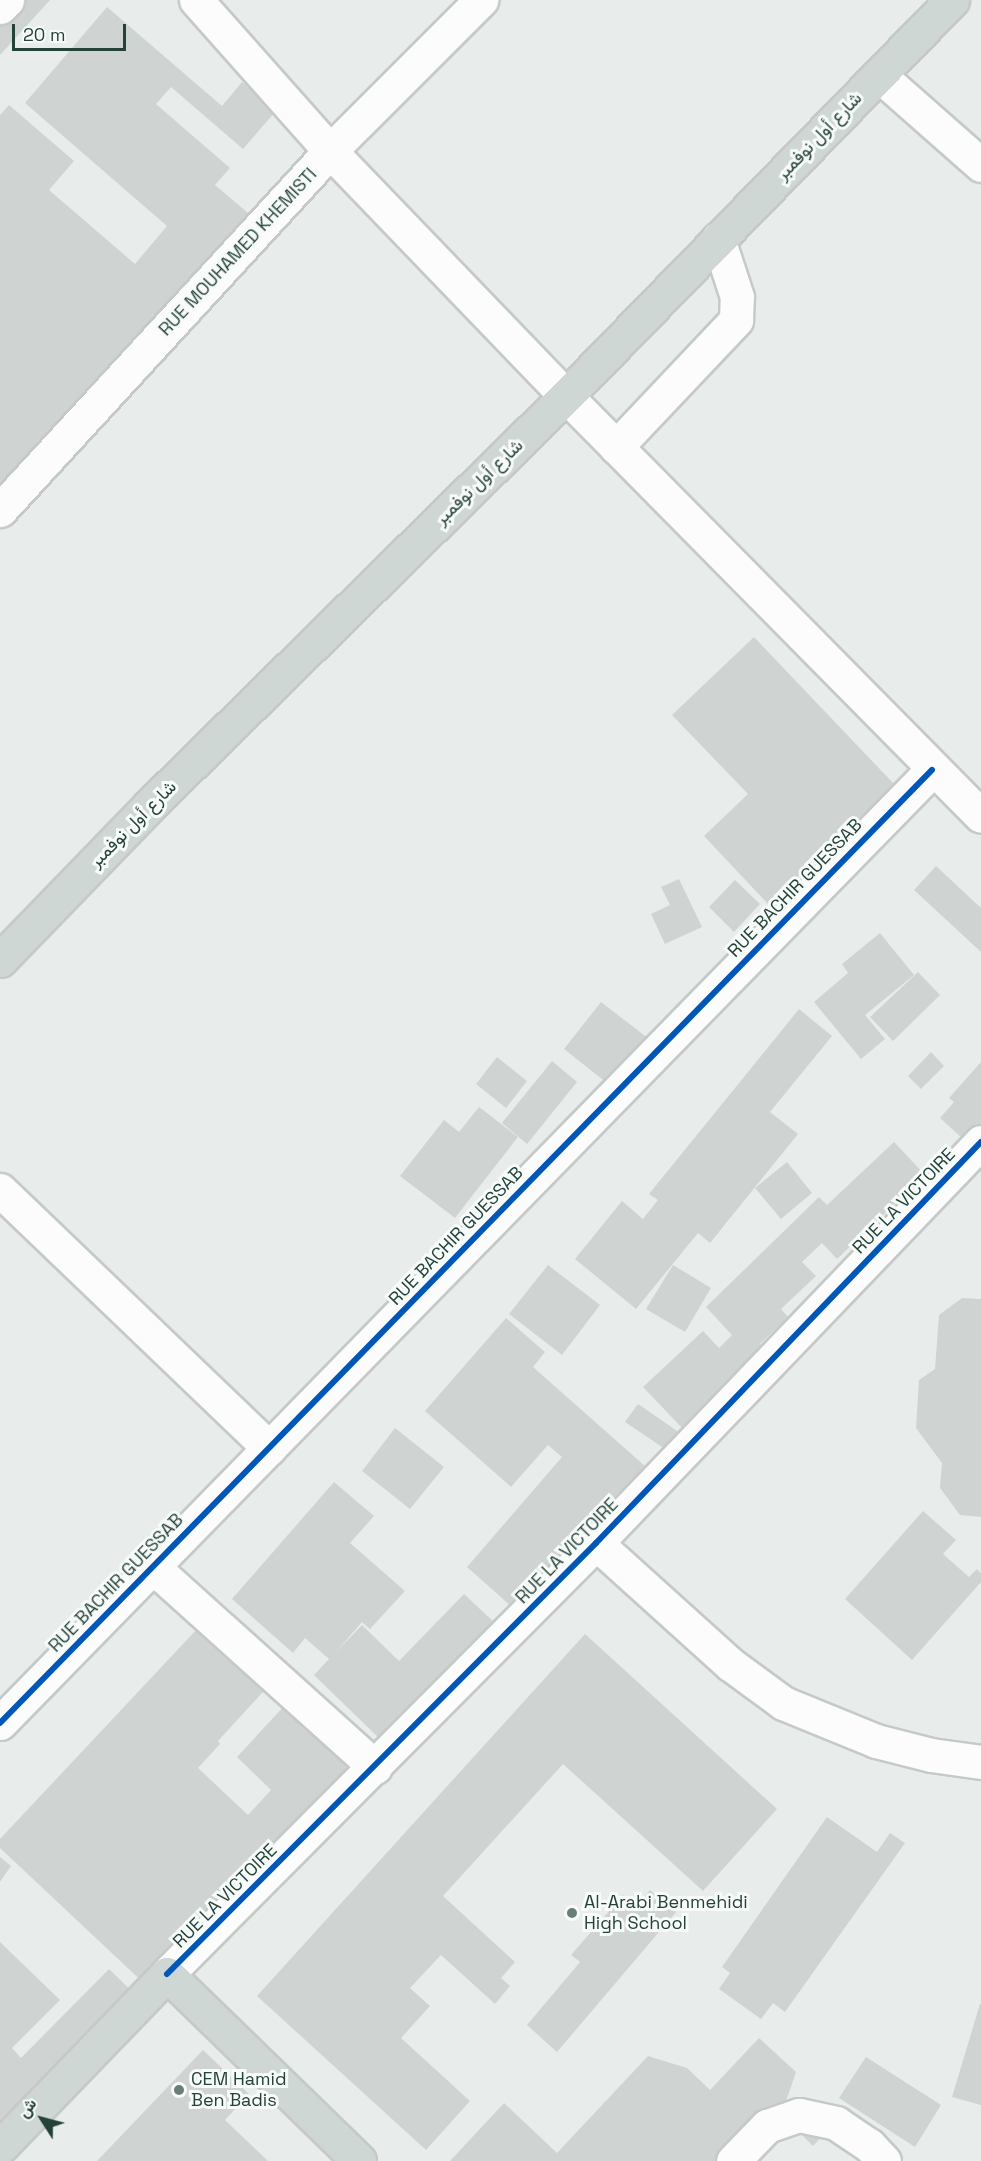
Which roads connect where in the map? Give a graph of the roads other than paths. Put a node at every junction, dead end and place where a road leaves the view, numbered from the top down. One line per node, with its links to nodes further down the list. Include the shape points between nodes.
1 (7, 0): 5 (street)
2 (196, 0): 7 (street)
3 (481, 0): 7 (street, RUE MOUHAMED KHEMISTI)
4 (952, 0): 6 (main road, شارع أول نوفمبر)
5 (0, 7)
6 (879, 75): 8 (street); 9 (main road, شارع أول نوفمبر)
7 (330, 151): 10 (street); 12 (street, RUE MOUHAMED KHEMISTI)
8 (981, 165)
9 (718, 239): 10 (main road, شارع أول نوفمبر); 11 (street, via 736,297 736,320)
10 (566, 396): 11 (street); 15 (main road, شارع أول نوفمبر, via 149,806)
11 (616, 447): 13 (street)
12 (0, 510)
13 (932, 770): 14 (street); 18 (street, RUE BACHIR GUESSAB)
14 (981, 816)
15 (0, 960)
16 (981, 1142): 19 (street, RUE LA VICTOIRE)
17 (0, 1190): 18 (street)
18 (269, 1448): 20 (street, RUE BACHIR GUESSAB)
19 (596, 1543): 22 (street, via 730,1664 783,1703 876,1741 931,1755); 23 (street, RUE LA VICTOIRE)
20 (153, 1567): 21 (street, RUE BACHIR GUESSAB); 23 (street)
21 (0, 1723)
22 (981, 1761)
23 (375, 1767): 24 (street, RUE LA VICTOIRE)
24 (167, 1974): 25 (main road, RUE LA VICTOIRE); 26 (main road)
25 (0, 2147)
26 (359, 2161)
27 (733, 2161): 28 (street, via 766,2126 800,2115 836,2123)
28 (884, 2161)

